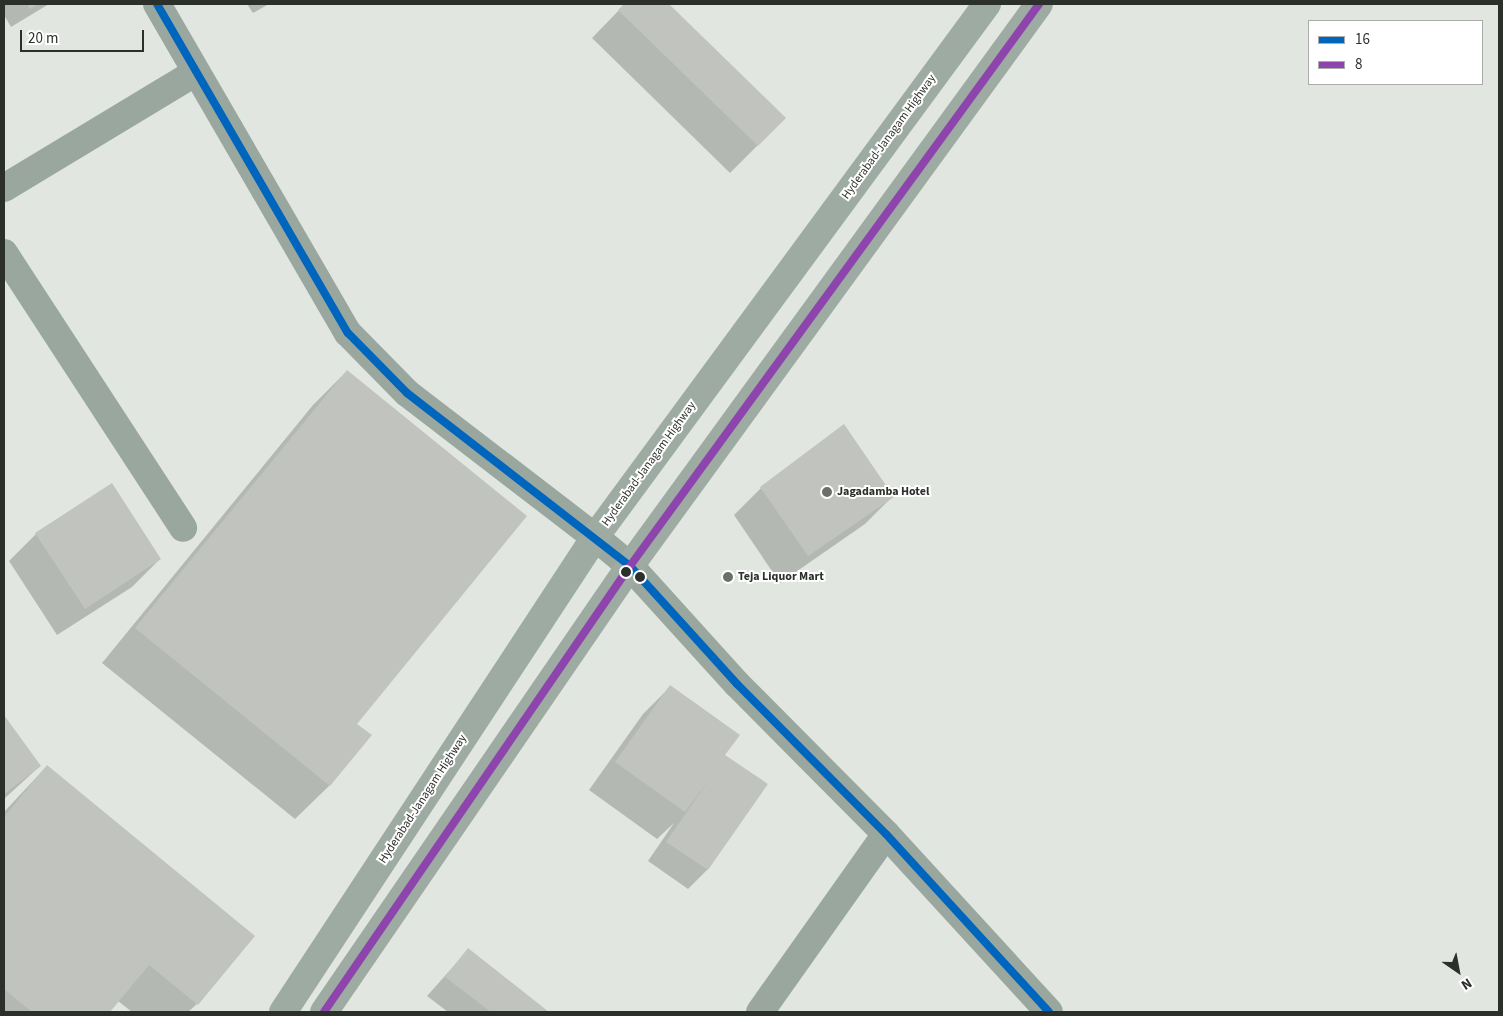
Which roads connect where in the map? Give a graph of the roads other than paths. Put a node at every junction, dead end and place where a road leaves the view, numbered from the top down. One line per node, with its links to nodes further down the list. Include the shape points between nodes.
1 (157, 4): 4 (street)
2 (986, 4): 8 (highway, Hyderabad-Janagam Highway)
3 (1039, 4): 9 (highway)
4 (195, 73): 5 (street); 8 (street, via 348,333 407,393)
5 (4, 188)
6 (4, 253): 7 (street)
7 (183, 528)
8 (595, 537): 9 (street); 11 (highway, Hyderabad-Janagam Highway)
9 (630, 566): 10 (street, via 737,684); 12 (highway)
10 (886, 834): 13 (street); 14 (street)
11 (283, 1012)
12 (324, 1012)
13 (760, 1012)
14 (1049, 1012)

